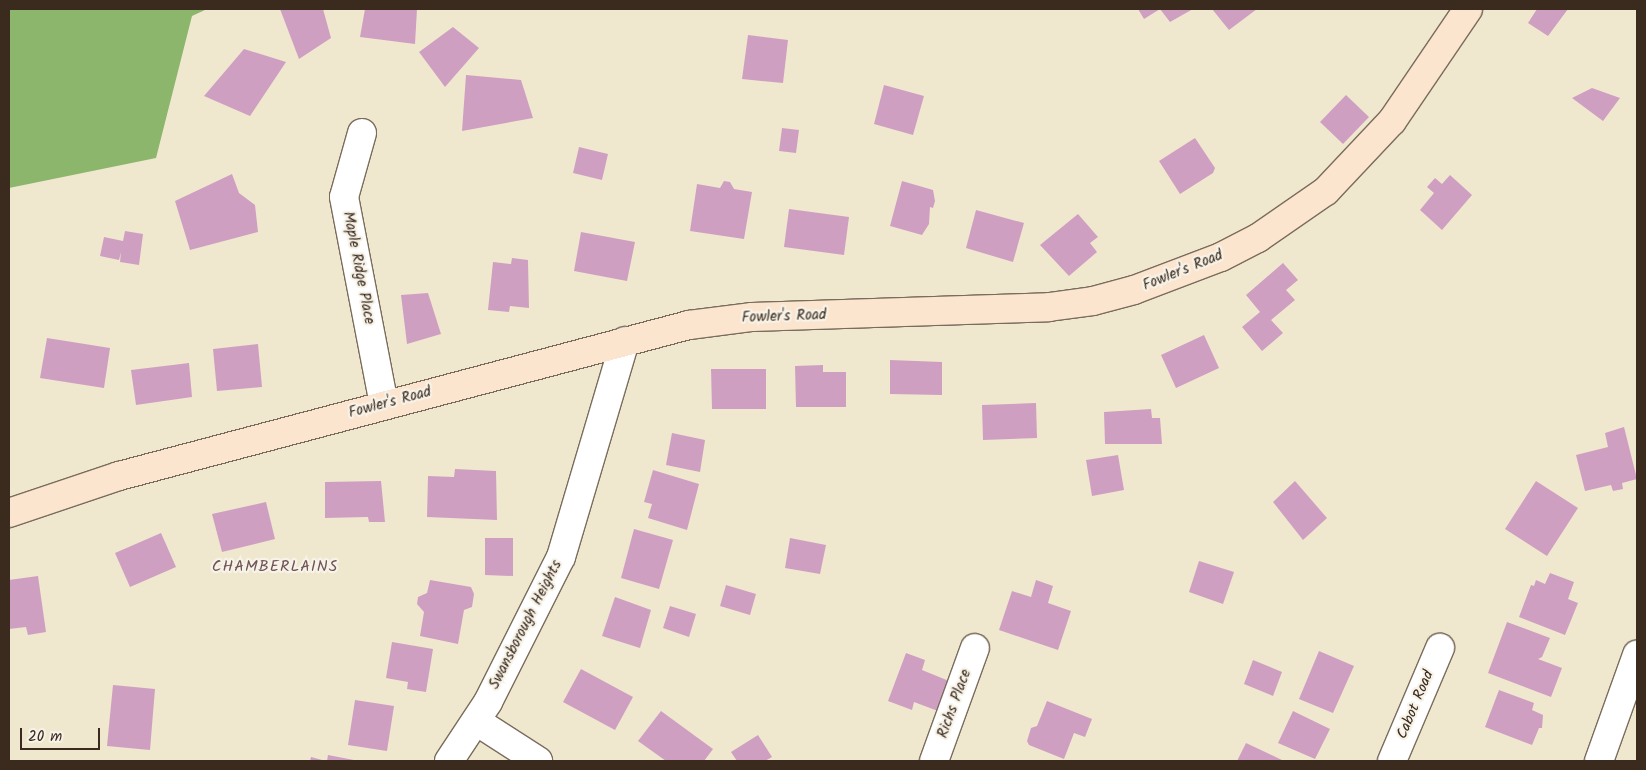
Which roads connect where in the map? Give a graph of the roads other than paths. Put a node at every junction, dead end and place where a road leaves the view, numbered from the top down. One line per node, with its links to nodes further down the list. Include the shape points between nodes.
1 (1468, 9): 3 (street, Fowler's Road, via 1392,121 1326,191 1258,238 1179,275 1114,297 1072,305 752,317 689,325)
2 (362, 133): 4 (street, Maple Ridge Place, via 344,197)
3 (625, 341): 4 (street, Fowler's Road); 9 (street, Swansborough Heights, via 561,557)
4 (384, 405): 5 (street, Fowler's Road, via 120,476)
5 (9, 513)
6 (975, 648): 12 (street, Richs Place)
7 (1440, 648): 13 (street, Cabot Road)
8 (1637, 656): 14 (street)
9 (476, 721): 10 (street, Swansborough Heights); 11 (street)
10 (448, 761)
11 (538, 761)
12 (934, 761)
13 (1392, 761)
14 (1599, 761)

